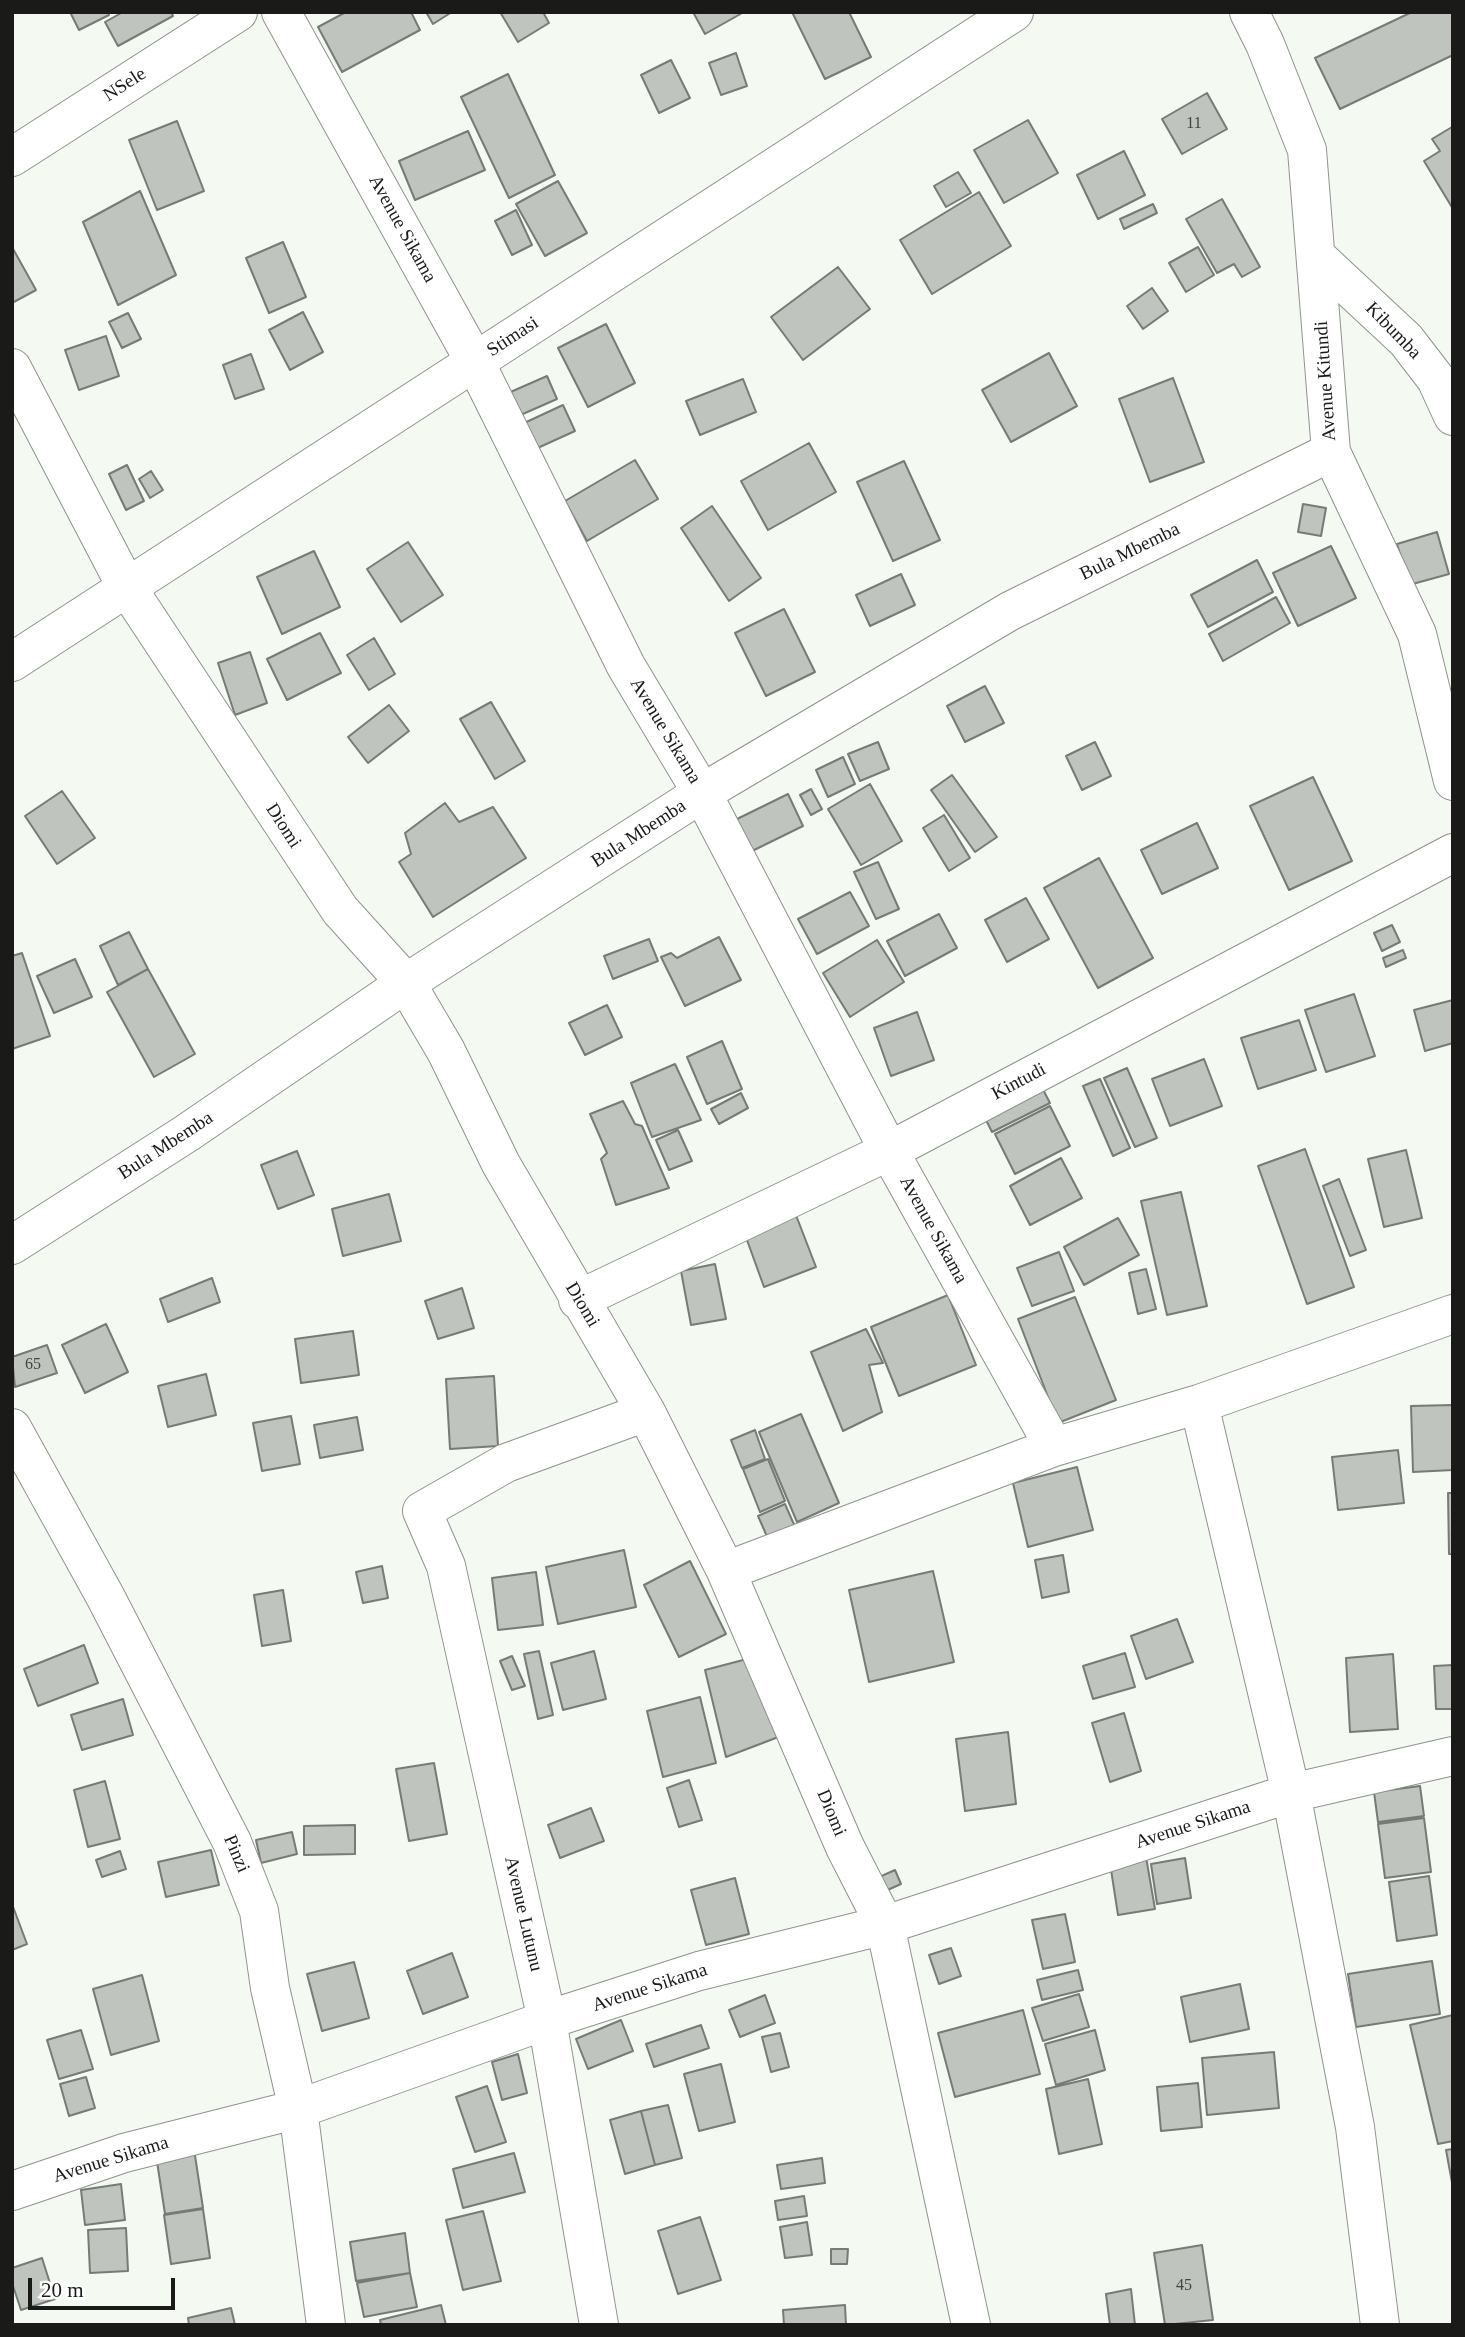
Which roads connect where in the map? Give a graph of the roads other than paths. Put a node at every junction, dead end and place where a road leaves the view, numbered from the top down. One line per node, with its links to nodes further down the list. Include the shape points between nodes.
1 (238, 12): 5 (street, NSele)
2 (281, 12): 7 (street, Avenue Sikama)
3 (1014, 12): 7 (street, Stimasi)
4 (1249, 12): 6 (street, Avenue Kitundi, via 1307,150)
5 (12, 157)
6 (1318, 258): 9 (street, Kibumba, via 1406,340 1436,379); 10 (street, Avenue Kitundi)
7 (475, 362): 11 (street, Stimasi); 14 (street, Avenue Sikama, via 626,666)
8 (12, 368): 11 (street, Diomi)
9 (1453, 416)
10 (1331, 452): 13 (street, Avenue Kitundi, via 1417,634); 14 (street, Bula Mbemba, via 1010,611)
11 (126, 586): 12 (street, Stimasi); 16 (street, Diomi, via 340,910)
12 (12, 662)
13 (1453, 781)
14 (702, 793): 16 (street, Bula Mbemba); 17 (street, Avenue Sikama)
15 (1453, 853): 17 (street, Kintudi)
16 (406, 983): 18 (street, Bula Mbemba, via 187,1133); 19 (street, Diomi)
17 (889, 1151): 19 (street, Kintudi); 24 (street, Avenue Sikama)
18 (12, 1245)
19 (578, 1300): 22 (street, Diomi)
20 (1453, 1314): 21 (street)
21 (1199, 1404): 24 (street); 27 (street)
22 (646, 1412): 25 (street, Diomi); 29 (street, Avenue Lutunu, via 506,1463 422,1511 446,1566)
23 (12, 1428): 30 (street, Pinzi, via 232,1842 259,1911 270,1988)
24 (1054, 1447): 25 (street)
25 (726, 1570): 28 (street, Diomi, via 845,1847)
26 (1453, 1756): 27 (street, Avenue Sikama)
27 (1291, 1793): 28 (street, Avenue Sikama); 35 (street, via 1355,2127)
28 (885, 1925): 29 (street, Avenue Sikama, via 699,1971); 34 (street, Diomi)
29 (547, 2020): 30 (street, Avenue Sikama); 33 (street, Avenue Lutunu)
30 (298, 2109): 31 (street, Avenue Sikama, via 124,2153); 32 (street, Pinzi)
31 (12, 2191)
32 (326, 2325)
33 (599, 2325)
34 (971, 2325)
35 (1380, 2325)

